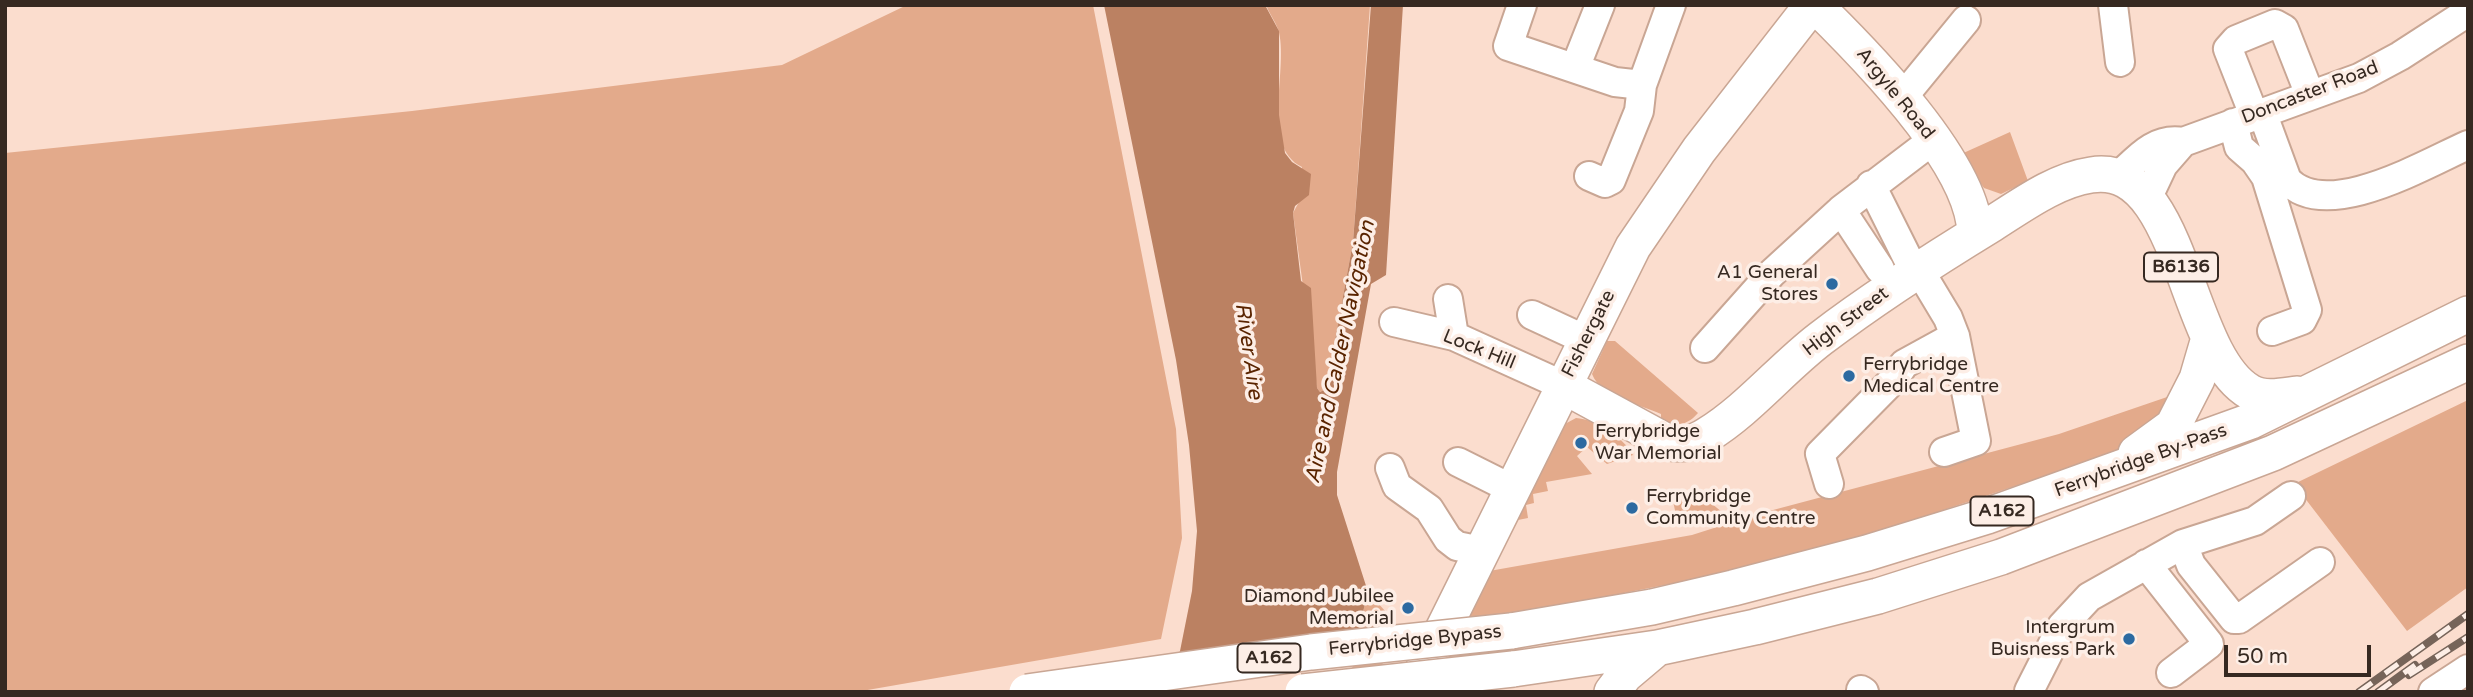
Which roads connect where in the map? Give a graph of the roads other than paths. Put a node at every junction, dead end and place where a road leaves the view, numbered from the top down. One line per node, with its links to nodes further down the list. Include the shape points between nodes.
1 (1522, 5): 9 (street, via 1508,46)
2 (1600, 5): 9 (street)
3 (1671, 5): 10 (street)
4 (1813, 5): 12 (main road, Argyle Road); 35 (main road, Fishergate, via 1706,140 1640,237)
5 (2113, 5): 8 (street)
6 (2468, 12): 11 (street, Doncaster Road, via 2358,78)
7 (1966, 20): 12 (street)
8 (2120, 62)
9 (1575, 68): 10 (street, via 1615,82)
10 (1642, 85): 18 (street, via 1639,111 1611,180 1605,183)
11 (2310, 95): 13 (street, Doncaster Road); 13 (street, via 2284,29 2275,24 2236,40 2228,49)
12 (1902, 98): 14 (main road, Argyle Road)
13 (2250, 117): 15 (street, Doncaster Road); 16 (street, via 2295,189 2323,196 2374,188); 31 (street, via 2239,147 2266,177 2307,310 2302,320)
14 (1933, 140): 19 (street); 20 (main road, Argyle Road)
15 (2183, 142): 17 (street, Doncaster Road, via 2159,144); 21 (street, via 2163,165)
16 (2468, 145)
17 (2120, 175): 21 (main road, B6136, via 2136,184); 23 (main road, via 2092,174 2063,183)
18 (1589, 176)
19 (1871, 185): 22 (street); 26 (street)
20 (1964, 191): 23 (main road, Argyle Road, via 1987,208); 24 (main road, Argyle Road, via 1973,211)
21 (2147, 199): 34 (main road, B6136)
22 (1841, 210): 25 (street); 36 (street, via 1771,274)
23 (2011, 212): 24 (main road)
24 (1975, 234): 26 (main road, High Street)
25 (1880, 269)
26 (1916, 270): 33 (street); 38 (main road, High Street, via 1819,340 1706,436 1682,446)
27 (1448, 299): 32 (street)
28 (2468, 314): 39 (main road, Ferrybridge By-Pass / A162)
29 (1532, 315): 35 (street)
30 (1394, 322): 32 (street, Lock Hill)
31 (2272, 331)
32 (1454, 336): 38 (street, Lock Hill)
33 (1955, 336): 40 (street, via 1976,441); 44 (street, via 1904,363 1894,379 1820,454)
34 (2209, 338): 39 (main road, via 2227,371 2252,393 2271,397); 43 (main road, via 2197,379 2173,426)
35 (1586, 340): 38 (main road, Fishergate)
36 (1705, 348)
37 (2468, 362): 51 (main road, Ferrybridge By-Pass / A162, via 2273,453 2001,557 1878,596)
38 (1562, 385): 45 (main road, Fishergate)
39 (2308, 393): 43 (main road, Ferrybridge By-Pass / A162, via 2251,421)
40 (1944, 452)
41 (1458, 462): 45 (street)
42 (1390, 468): 47 (street, via 1394,481 1429,509 1448,539 1457,546)
43 (2108, 474): 50 (main road, Ferrybridge By-Pass / A162, via 1867,553 1652,607)
44 (1829, 484)
45 (1511, 489): 47 (main road, Fishergate)
46 (2291, 496): 48 (street, via 2255,521)
47 (1481, 551): 58 (main road, Fishergate)
48 (2165, 554): 49 (street, via 2191,565 2234,619); 54 (street, via 2210,643); 55 (street, via 2074,610)
49 (2320, 562)
50 (1511, 631): 56 (main road, Ferrybridge Bypass / A162, bridge, via 1311,652)
51 (1657, 648): 52 (main road, Ferrybridge By-Pass / A162); 60 (main road)
52 (1528, 667): 57 (main road, Ferrybridge Bypass / A162, bridge); 59 (main road)
53 (2468, 669): 61 (street)
54 (2171, 673)
55 (2022, 691)
56 (1027, 692)
57 (1303, 692)
58 (1412, 692)
59 (1570, 692)
60 (1612, 692)
61 (2434, 692)

